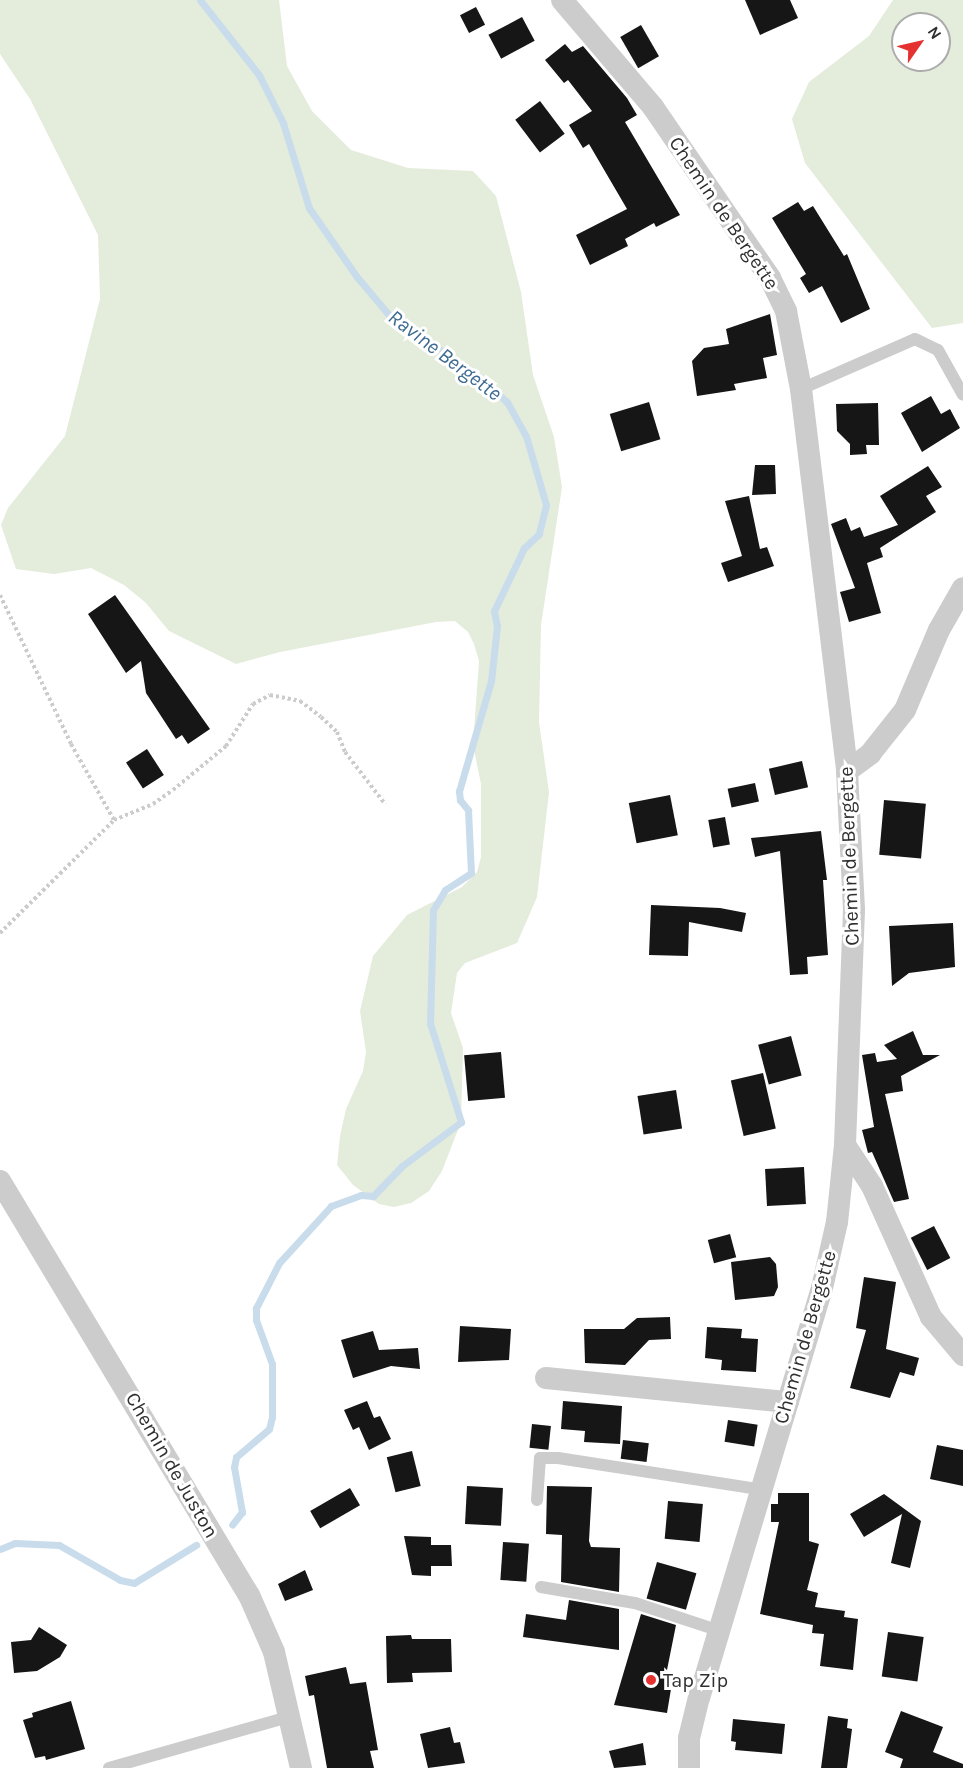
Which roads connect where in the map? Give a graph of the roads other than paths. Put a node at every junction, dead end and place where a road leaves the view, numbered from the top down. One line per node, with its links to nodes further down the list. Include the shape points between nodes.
1 (562, 0): 2 (street, Chemin de Bergette, via 653,107 770,278 786,311)
2 (801, 388): 3 (lane, via 915,339 938,350); 5 (street, Chemin de Bergette)
3 (963, 395)
4 (963, 588): 5 (street, via 905,710 870,754)
5 (847, 771): 6 (street, Chemin de Bergette, via 854,910)
6 (845, 1145): 8 (street, via 872,1186 931,1317); 10 (street, Chemin de Bergette, via 837,1222)
7 (0, 1181): 15 (street, Chemin de Juston, via 249,1595 274,1652)
8 (963, 1356)
9 (546, 1378): 10 (street)
10 (788, 1402): 11 (street, Chemin de Bergette)
11 (759, 1489): 12 (lane, via 540,1458); 14 (street, Chemin de Bergette)
12 (537, 1500)
13 (541, 1587): 14 (lane, via 635,1603)
14 (717, 1630): 18 (street, Chemin de Bergette, via 688,1738)
15 (291, 1716): 16 (lane); 17 (street, Chemin de Juston)
16 (109, 1768)
17 (301, 1768)
18 (689, 1768)

